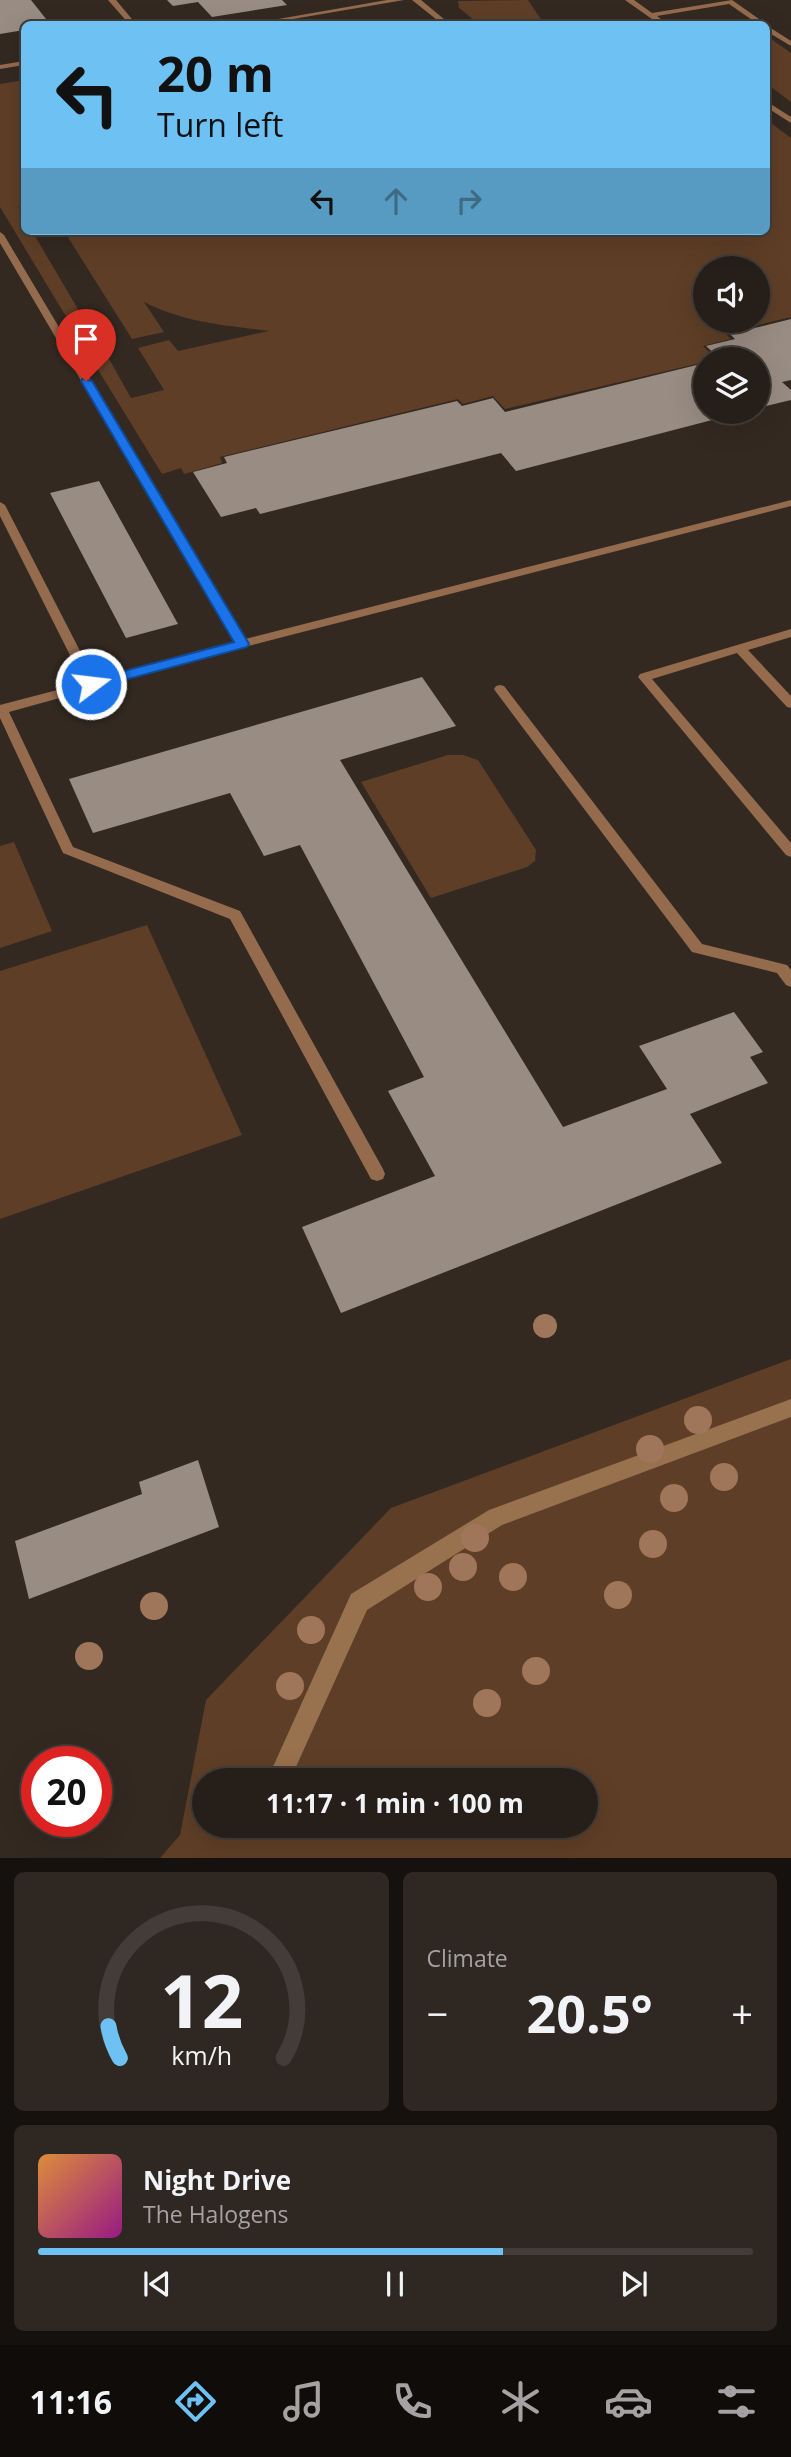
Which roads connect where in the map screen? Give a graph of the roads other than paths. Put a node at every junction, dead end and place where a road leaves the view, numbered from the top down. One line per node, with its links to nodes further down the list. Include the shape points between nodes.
1 (112, 0): 7 (lane)
2 (400, 0): 8 (lane)
3 (416, 0): 9 (lane)
4 (629, 0): 6 (lane)
5 (729, 1): 6 (lane); 11 (lane)
6 (651, 15): 10 (lane)
7 (130, 21)
8 (271, 21)
9 (442, 21)
10 (659, 21)
11 (760, 21)
12 (771, 28): 13 (lane)
13 (791, 44)
14 (21, 64): 15 (lane)
15 (0, 67)
16 (770, 106): 17 (lane)
17 (791, 121)
18 (0, 235): 22 (lane)
19 (791, 503): 22 (lane)
20 (0, 505): 24 (lane)
21 (791, 633): 23 (lane)
22 (242, 644): 24 (lane)
23 (740, 649): 26 (lane); 28 (lane, via 644,677)
24 (91, 684): 27 (lane)
25 (500, 689): 29 (lane, via 696,948 782,970)
26 (791, 704)
27 (1, 710): 30 (lane, via 68,850 235,915)
28 (791, 852)
29 (791, 981)
30 (377, 1174)

